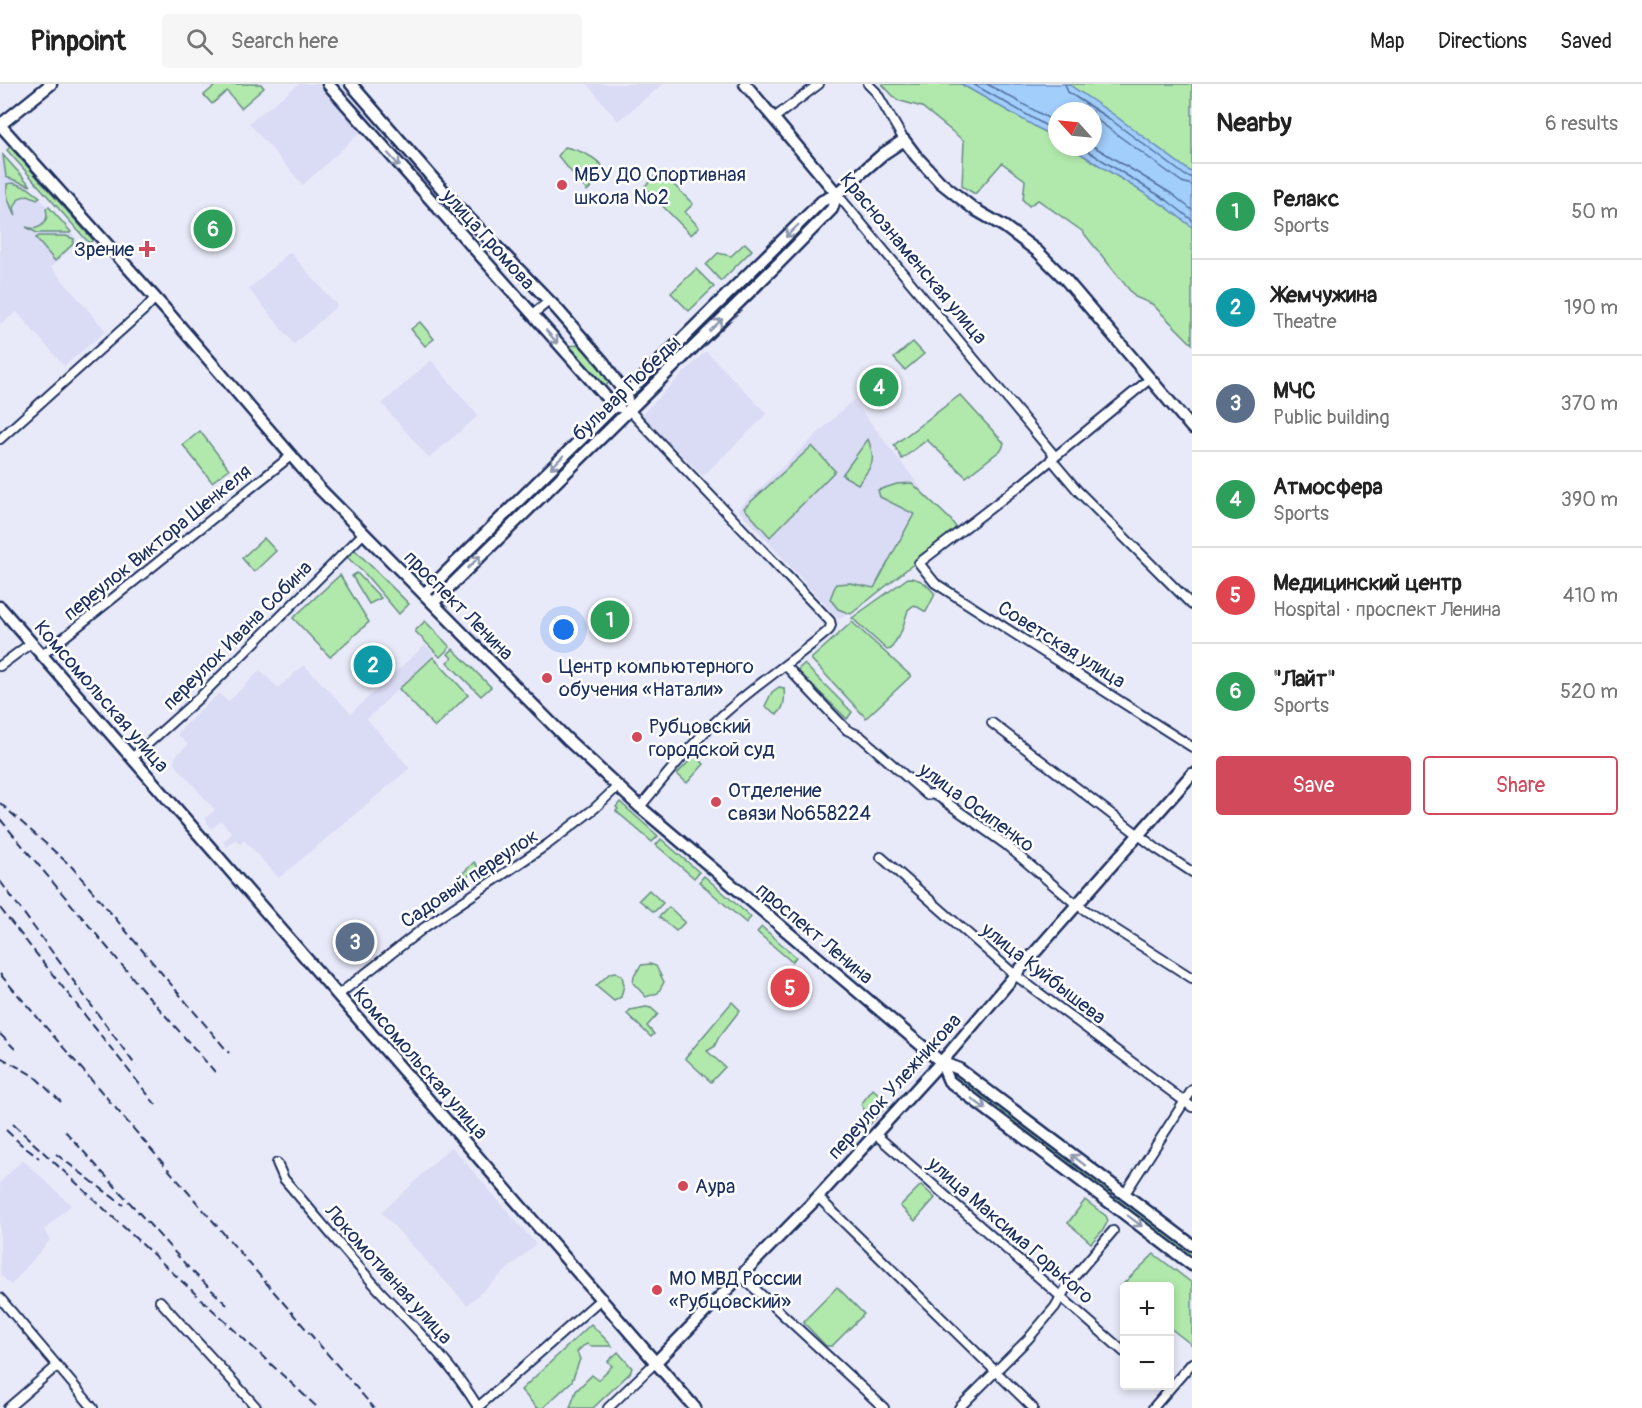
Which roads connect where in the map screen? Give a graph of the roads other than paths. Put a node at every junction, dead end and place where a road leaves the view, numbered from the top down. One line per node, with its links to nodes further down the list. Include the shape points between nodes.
1 (51, 84): 8 (main road)
2 (328, 84): 11 (main road, улица Громова)
3 (351, 84): 9 (main road, улица Громова)
4 (745, 84): 7 (main road, Краснознаменская улица)
5 (819, 84): 7 (street)
6 (868, 84): 10 (street)
7 (774, 118): 12 (main road, Краснознаменская улица)
8 (0, 125): 18 (main road, проспект Ленина)
9 (392, 132): 11 (street); 13 (main road, улица Громова)
10 (904, 140): 12 (main road, бульвар Победы); 22 (main road, via 940,182 1036,251)
11 (379, 143): 14 (main road, улица Громова, one-way to 14)
12 (837, 194): 15 (main road, бульвар Победы, one-way to 15, via 825,199); 16 (main road, бульвар Победы, via 830,211); 29 (street, Краснознаменская улица)
13 (456, 205): 14 (street); 19 (main road, улица Громова)
14 (444, 215): 21 (main road, улица Громова)
15 (770, 252): 16 (main road); 17 (main road, бульвар Победы)
16 (779, 262): 20 (main road, бульвар Победы)
17 (729, 293): 20 (main road); 23 (main road, бульвар Победы)
18 (155, 298): 27 (street); 28 (main road, проспект Ленина)
19 (548, 302): 21 (street); 23 (main road, улица Громова, via 604,363)
20 (738, 303): 25 (main road, бульвар Победы, one-way to 20)
21 (533, 314): 24 (main road, улица Громова, one-way to 24)
22 (1151, 378): 26 (main road); 29 (street)
23 (626, 394): 24 (main road, бульвар Победы); 25 (main road, улица Громова)
24 (614, 406): 25 (main road); 31 (main road, бульвар Победы, one-way to 31)
25 (628, 409): 32 (main road, бульвар Победы, one-way to 25); 38 (street, via 830,621 829,630)
26 (1192, 428)
27 (0, 439)
28 (292, 455): 30 (main road, проспект Ленина); 36 (street, переулок Виктора Шенкеля)
29 (1053, 457): 33 (street, Краснознаменская улица, via 1078,490); 40 (street, Советская улица, via 919,563 935,583)
30 (363, 534): 31 (main road, проспект Ленина); 41 (street, переулок Ивана Собина, via 200,697)
31 (424, 594): 32 (main road, проспект Ленина)
32 (433, 603): 43 (main road, проспект Ленина)
33 (1192, 605)
34 (0, 607): 35 (main road, Комсомольская улица)
35 (31, 642): 36 (main road, Комсомольская улица); 37 (street)
36 (42, 655): 41 (main road, Комсомольская улица)
37 (0, 666)
38 (786, 666): 44 (street, via 732,706); 48 (street, улица Осипенко, via 847,730 860,736 927,795 939,797 1005,844)
39 (992, 723): 45 (street)
40 (1192, 747)
41 (132, 758): 51 (main road, Комсомольская улица)
42 (1192, 774): 45 (main road, переулок Улежникова)
43 (617, 787): 44 (main road, проспект Ленина); 51 (street, Садовый переулок, via 556,838 425,927)
44 (640, 807): 52 (main road, проспект Ленина)
45 (1138, 834): 47 (street); 48 (main road, переулок Улежникова)
46 (881, 857): 49 (street, улица Куйбышева)
47 (1192, 872)
48 (1077, 905): 49 (main road, переулок Улежникова); 50 (street, улица Осипенко)
49 (1015, 975): 52 (main road, переулок Улежникова); 56 (street, улица Куйбышева)
50 (1192, 978)
51 (338, 994): 68 (main road, Комсомольская улица)
52 (941, 1062): 53 (main road, проспект Ленина); 54 (main road, проспект Ленина); 58 (main road, переулок Улежникова)
53 (956, 1068): 54 (street); 60 (main road, проспект Ленина, one-way to 53)
54 (948, 1079): 64 (main road, one-way to 64)
55 (1192, 1090): 56 (street)
56 (1184, 1102): 57 (street, улица Куйбышева); 60 (street)
57 (1192, 1107)
58 (875, 1134): 61 (main road, переулок Улежникова); 66 (street, улица Максима Горького)
59 (277, 1163): 77 (street, Локомотивная улица, via 284,1179 446,1362)
60 (1124, 1195): 63 (main road, проспект Ленина)
61 (818, 1197): 65 (main road, переулок Улежникова); 74 (street)
62 (1113, 1231): 66 (street)
63 (1192, 1245)
64 (1192, 1264)
65 (741, 1276): 71 (main road, переулок Улежникова); 83 (street)
66 (1060, 1295): 70 (street, улица Максима Горького); 74 (street, via 1055,1307)
67 (0, 1298): 73 (street)
68 (602, 1298): 71 (main road, Комсомольская улица); 77 (street)
69 (160, 1301): 80 (street)
70 (1120, 1348)
71 (656, 1362): 81 (street, переулок Улежникова); 82 (main road, Комсомольская улица)
72 (1192, 1363): 75 (street)
73 (57, 1366): 78 (street); 79 (street)
74 (996, 1372): 84 (street); 85 (street)
75 (1174, 1380)
76 (1165, 1390): 86 (street)
77 (478, 1407)
78 (8, 1408)
79 (93, 1408)
80 (256, 1408)
81 (608, 1408)
82 (695, 1408)
83 (884, 1408)
84 (959, 1408)
85 (1033, 1408)
86 (1153, 1408)

